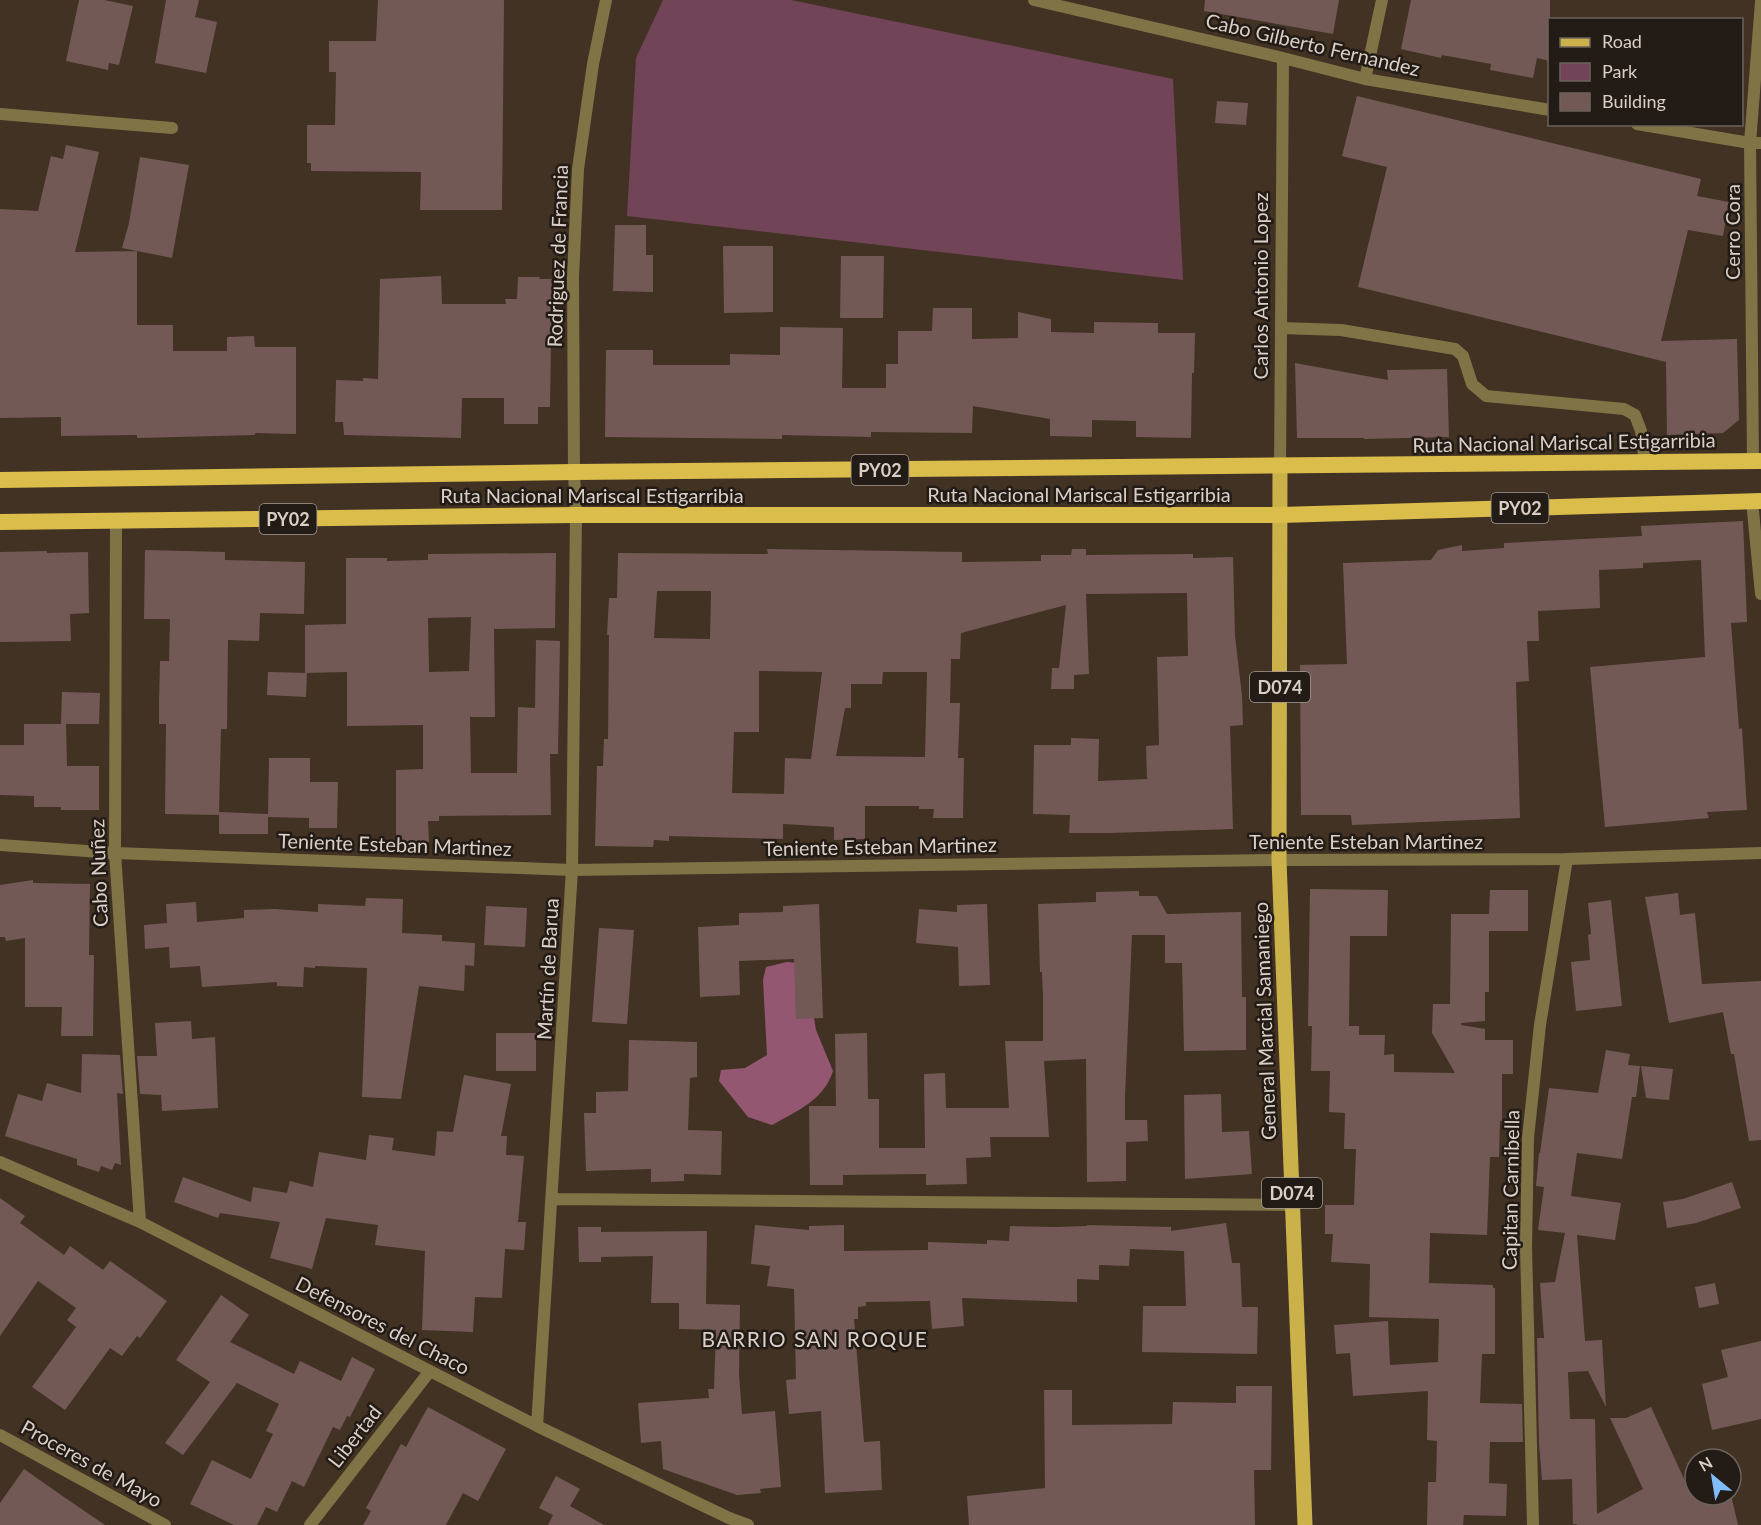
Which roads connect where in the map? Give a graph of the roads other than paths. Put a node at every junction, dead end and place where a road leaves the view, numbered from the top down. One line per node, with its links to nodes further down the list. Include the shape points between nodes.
1 (606, 0): 16 (street, Rodriguez de Francia, via 578,169 573,277)
2 (1034, 0): 5 (street, Cabo Gilberto Fernandez)
3 (1382, 0): 6 (street)
4 (1761, 2): 11 (street, Cerro Cora)
5 (1283, 58): 6 (street, Cabo Gilberto Fernandez); 12 (street, Carlos Antonio Lopez)
6 (1365, 79): 7 (street, Cabo Gilberto Fernandez)
7 (1548, 110)
8 (0, 114): 10 (street)
9 (1650, 126): 11 (street)
10 (172, 128)
11 (1756, 143): 13 (street, Cerro Cora)
12 (1281, 328): 14 (street, via 1341,330 1455,348 1463,356 1472,384 1486,396 1624,409 1635,415); 15 (street, Carlos Antonio Lopez)
13 (1757, 461): 14 (highway, Ruta Nacional Mariscal Estigarribia / PY02)
14 (1645, 462): 15 (highway, Ruta Nacional Mariscal Estigarribia / PY02)
15 (1280, 466): 16 (highway, Ruta Nacional Mariscal Estigarribia / PY02); 20 (main road, Carlos Antonio Lopez)
16 (574, 472): 17 (highway, Ruta Nacional Mariscal Estigarribia / PY02); 19 (street, Rodriguez de Francia)
17 (0, 480)
18 (1756, 501): 20 (highway, Ruta Nacional Mariscal Estigarribia / PY02); 23 (street)
19 (576, 515): 20 (highway, Ruta Nacional Mariscal Estigarribia / PY02); 21 (highway, Ruta Nacional Mariscal Estigarribia / PY02); 29 (street, Martín de Barua)
20 (1280, 515): 28 (main road, General Marcial Samaniego / D074)
21 (116, 521): 22 (highway, Ruta Nacional Mariscal Estigarribia / PY02); 25 (street, Cabo Nuñez)
22 (0, 522)
23 (1761, 594)
24 (0, 845): 25 (street, Teniente Esteban Martinez)
25 (115, 853): 29 (street, Teniente Esteban Martinez); 33 (street, Cabo Nuñez)
26 (1761, 853): 27 (street, Teniente Esteban Martinez)
27 (1567, 859): 28 (street, Teniente Esteban Martinez); 41 (street, Capitan Carnibella, via 1540,1025 1528,1138 1526,1247)
28 (1279, 860): 29 (street, Teniente Esteban Martinez); 32 (main road, General Marcial Samaniego / D074)
29 (572, 870): 31 (street, Martín de Barua)
30 (0, 1162): 33 (street, Defensores del Chaco)
31 (552, 1199): 32 (street); 35 (street, Martín de Barua)
32 (1292, 1205): 40 (main road, General Marcial Samaniego / D074)
33 (140, 1222): 34 (street, Defensores del Chaco)
34 (430, 1371): 35 (street, Defensores del Chaco); 38 (street, Libertad)
35 (537, 1426): 39 (street, Defensores del Chaco)
36 (0, 1436): 37 (street, Proceres de Mayo)
37 (165, 1525)
38 (310, 1525)
39 (748, 1525)
40 (1305, 1525)
41 (1533, 1525)

